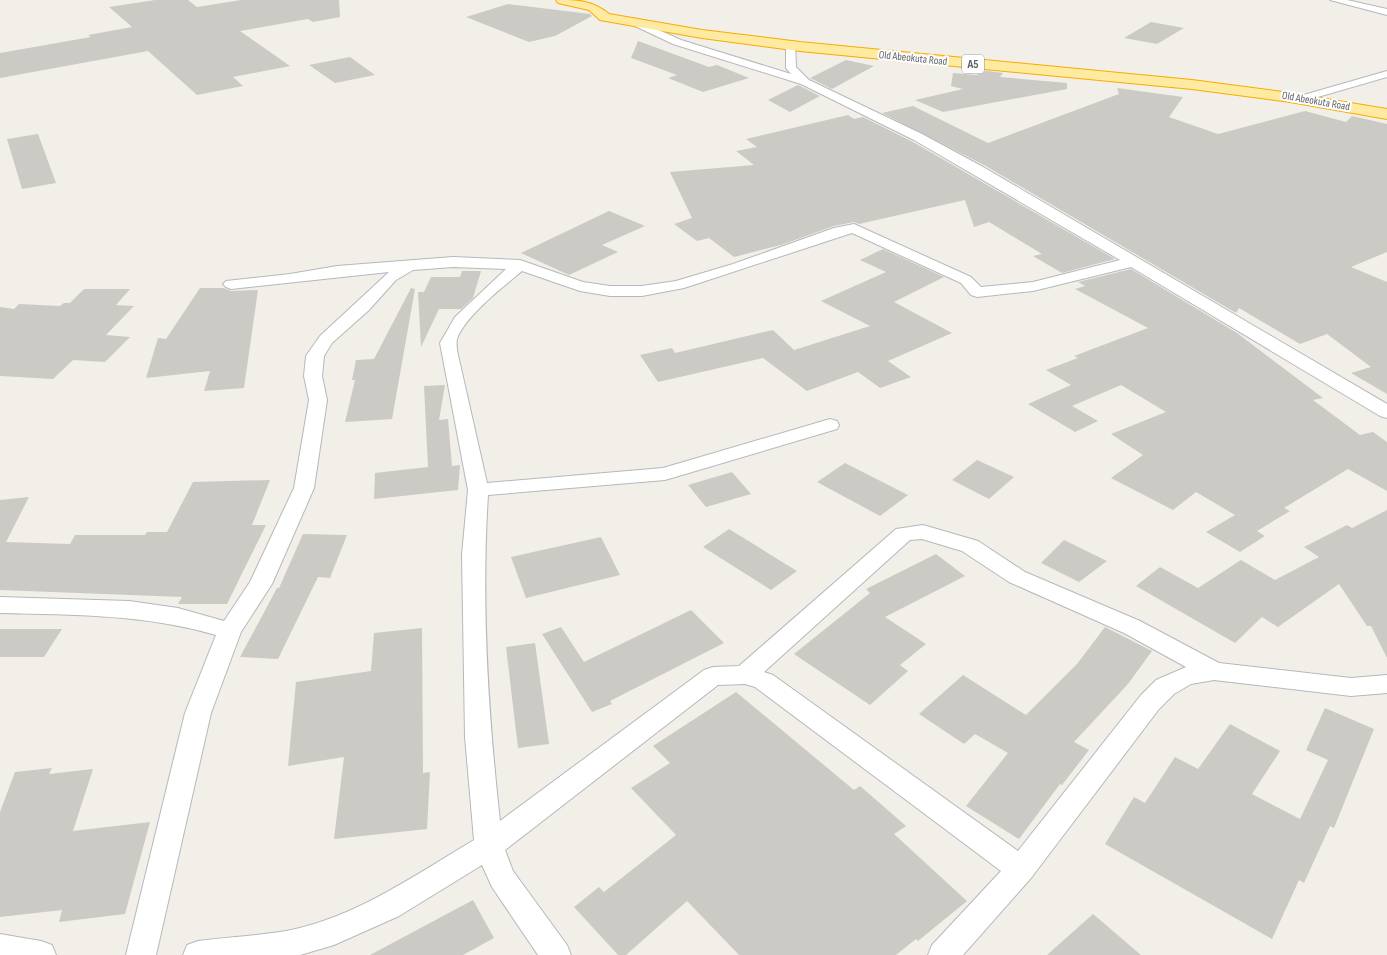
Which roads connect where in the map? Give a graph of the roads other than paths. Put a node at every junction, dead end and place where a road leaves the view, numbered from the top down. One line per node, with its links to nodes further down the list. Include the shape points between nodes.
1 (562, 0): 4 (highway, Old Abeokuta Road / A5, via 593,7 605,17)
2 (1335, 0): 3 (street)
3 (1387, 12)
4 (638, 24): 5 (highway, Old Abeokuta Road / A5); 7 (street, via 677,42)
5 (791, 45): 7 (street, via 791,68); 8 (highway, Old Abeokuta Road / A5, via 1199,84)
6 (1387, 74): 8 (street)
7 (805, 82): 10 (street, via 978,170)
8 (1304, 98): 9 (highway, Old Abeokuta Road / A5)
9 (1387, 114)
10 (1131, 262): 12 (street, via 1015,290 977,292 966,280 854,228 678,285 642,291 610,291 580,286); 14 (street)
11 (411, 264): 12 (street); 13 (street); 18 (street, via 391,277 326,340 315,356 313,376 318,400 304,488 261,584)
12 (520, 265): 16 (street, via 486,294 448,340)
13 (231, 284)
14 (1387, 412)
15 (830, 424): 16 (street, via 665,474)
16 (478, 490): 22 (street, via 473,555 478,736)
17 (0, 605): 18 (street, via 129,609 178,616)
18 (230, 632): 26 (street, via 198,713)
19 (1214, 671): 20 (street, via 1132,627 1017,577 970,546 923,532 904,534); 21 (street, via 1351,686); 23 (street, via 1185,676 1164,687)
20 (745, 675): 22 (street, via 713,676); 23 (street, via 764,681)
21 (1387, 684)
22 (489, 846): 27 (street, via 388,907 334,931 286,945); 28 (street, via 502,878)
23 (1021, 869): 29 (street)
24 (0, 948): 25 (street)
25 (41, 955)
26 (141, 955)
27 (198, 955)
28 (556, 955)
29 (943, 955)

